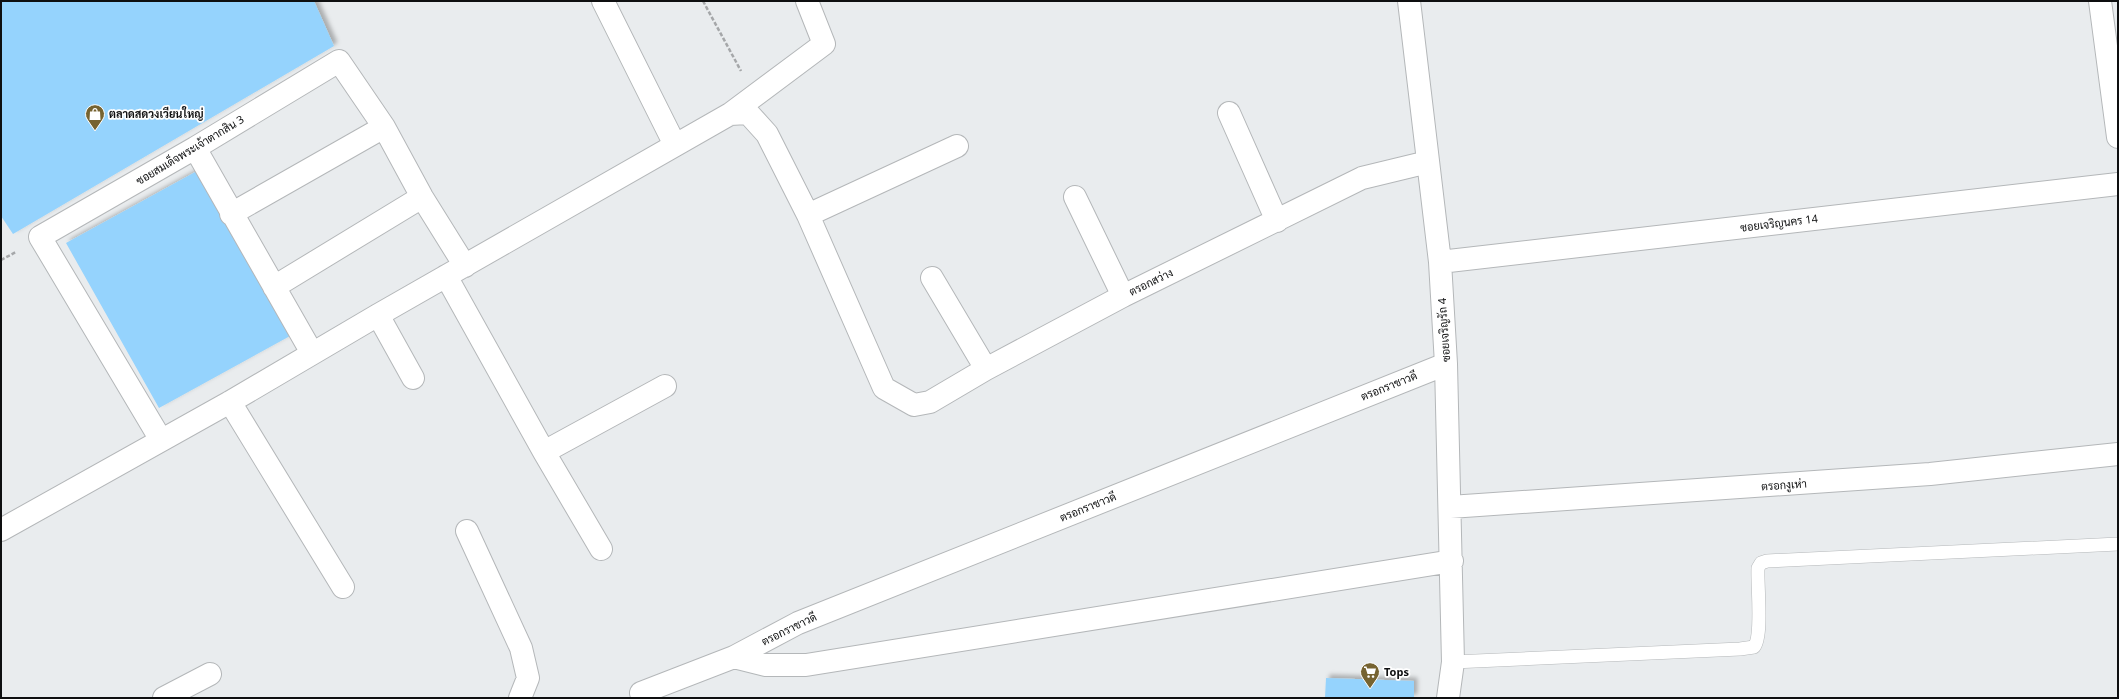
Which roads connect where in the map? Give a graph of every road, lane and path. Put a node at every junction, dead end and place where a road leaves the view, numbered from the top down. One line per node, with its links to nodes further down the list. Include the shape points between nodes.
1 (603, 1): 11 (street)
2 (703, 1): 6 (path)
3 (807, 1): 6 (street, via 824,44)
4 (1409, 1): 14 (street, ซอยเจริญรัถ 4)
5 (2100, 1): 10 (street)
6 (754, 96): 8 (street)
7 (1229, 113): 20 (street)
8 (730, 114): 11 (street); 19 (street, via 748,113 763,129)
9 (384, 127): 13 (street, ซอยสมเด็จพระเจ้าตากสิน 3, via 339,61); 16 (street); 18 (street)
10 (2118, 137)
11 (675, 146): 22 (street)
12 (957, 146): 19 (street)
13 (195, 148): 18 (street); 34 (street, ซอยสมเด็จพระเจ้าตากสิน 3, via 40,237)
14 (1428, 162): 20 (street, ตรอกสว่าง, via 1362,178); 21 (street, ซอยเจริญรัถ 4)
15 (2118, 184): 21 (street, ซอยเจริญนคร 14)
16 (422, 197): 22 (street); 25 (street)
17 (1075, 197): 26 (street)
18 (231, 214): 25 (street)
19 (808, 215): 30 (street, ตรอกสว่าง, via 884,388 914,405 930,402)
20 (1277, 221): 26 (street, ตรอกสว่าง)
21 (1440, 262): 29 (street, ซอยเจริญรัถ 4)
22 (465, 266): 23 (street)
23 (446, 276): 27 (street); 35 (street)
24 (932, 278): 30 (street)
25 (274, 287): 28 (street)
26 (1123, 296): 30 (street, ตรอกสว่าง)
27 (378, 315): 28 (street); 31 (street)
28 (312, 353): 33 (street)
29 (1446, 364): 37 (street, ซอยเจริญรัถ 4); 44 (street, ตรอกราชาวดี, via 798,623)
30 (986, 369)
31 (413, 378)
32 (665, 386): 35 (street)
33 (230, 402): 34 (street); 43 (street)
34 (160, 440): 38 (street)
35 (544, 452): 41 (street)
36 (2118, 454): 37 (street, ตรอกงูเห่า, via 1930,474)
37 (1450, 506): 42 (street, ซอยเจริญรัถ 4)
38 (1, 530)
39 (468, 531): 49 (street, via 520,648 528,678)
40 (2118, 544): 45 (lane, via 1767,561 1761,563 1758,568 1758,633 1757,644 1754,647)
41 (601, 549)
42 (1452, 561): 44 (street, via 806,665 766,665); 45 (street, ซอยเจริญรัถ 4)
43 (344, 587)
44 (734, 657): 47 (street, ตรอกราชาวดี)
45 (1453, 662): 50 (street, ซอยเจริญรัถ 4)
46 (210, 674): 48 (street)
47 (641, 693)
48 (164, 698)
49 (520, 698)
50 (1448, 698)

